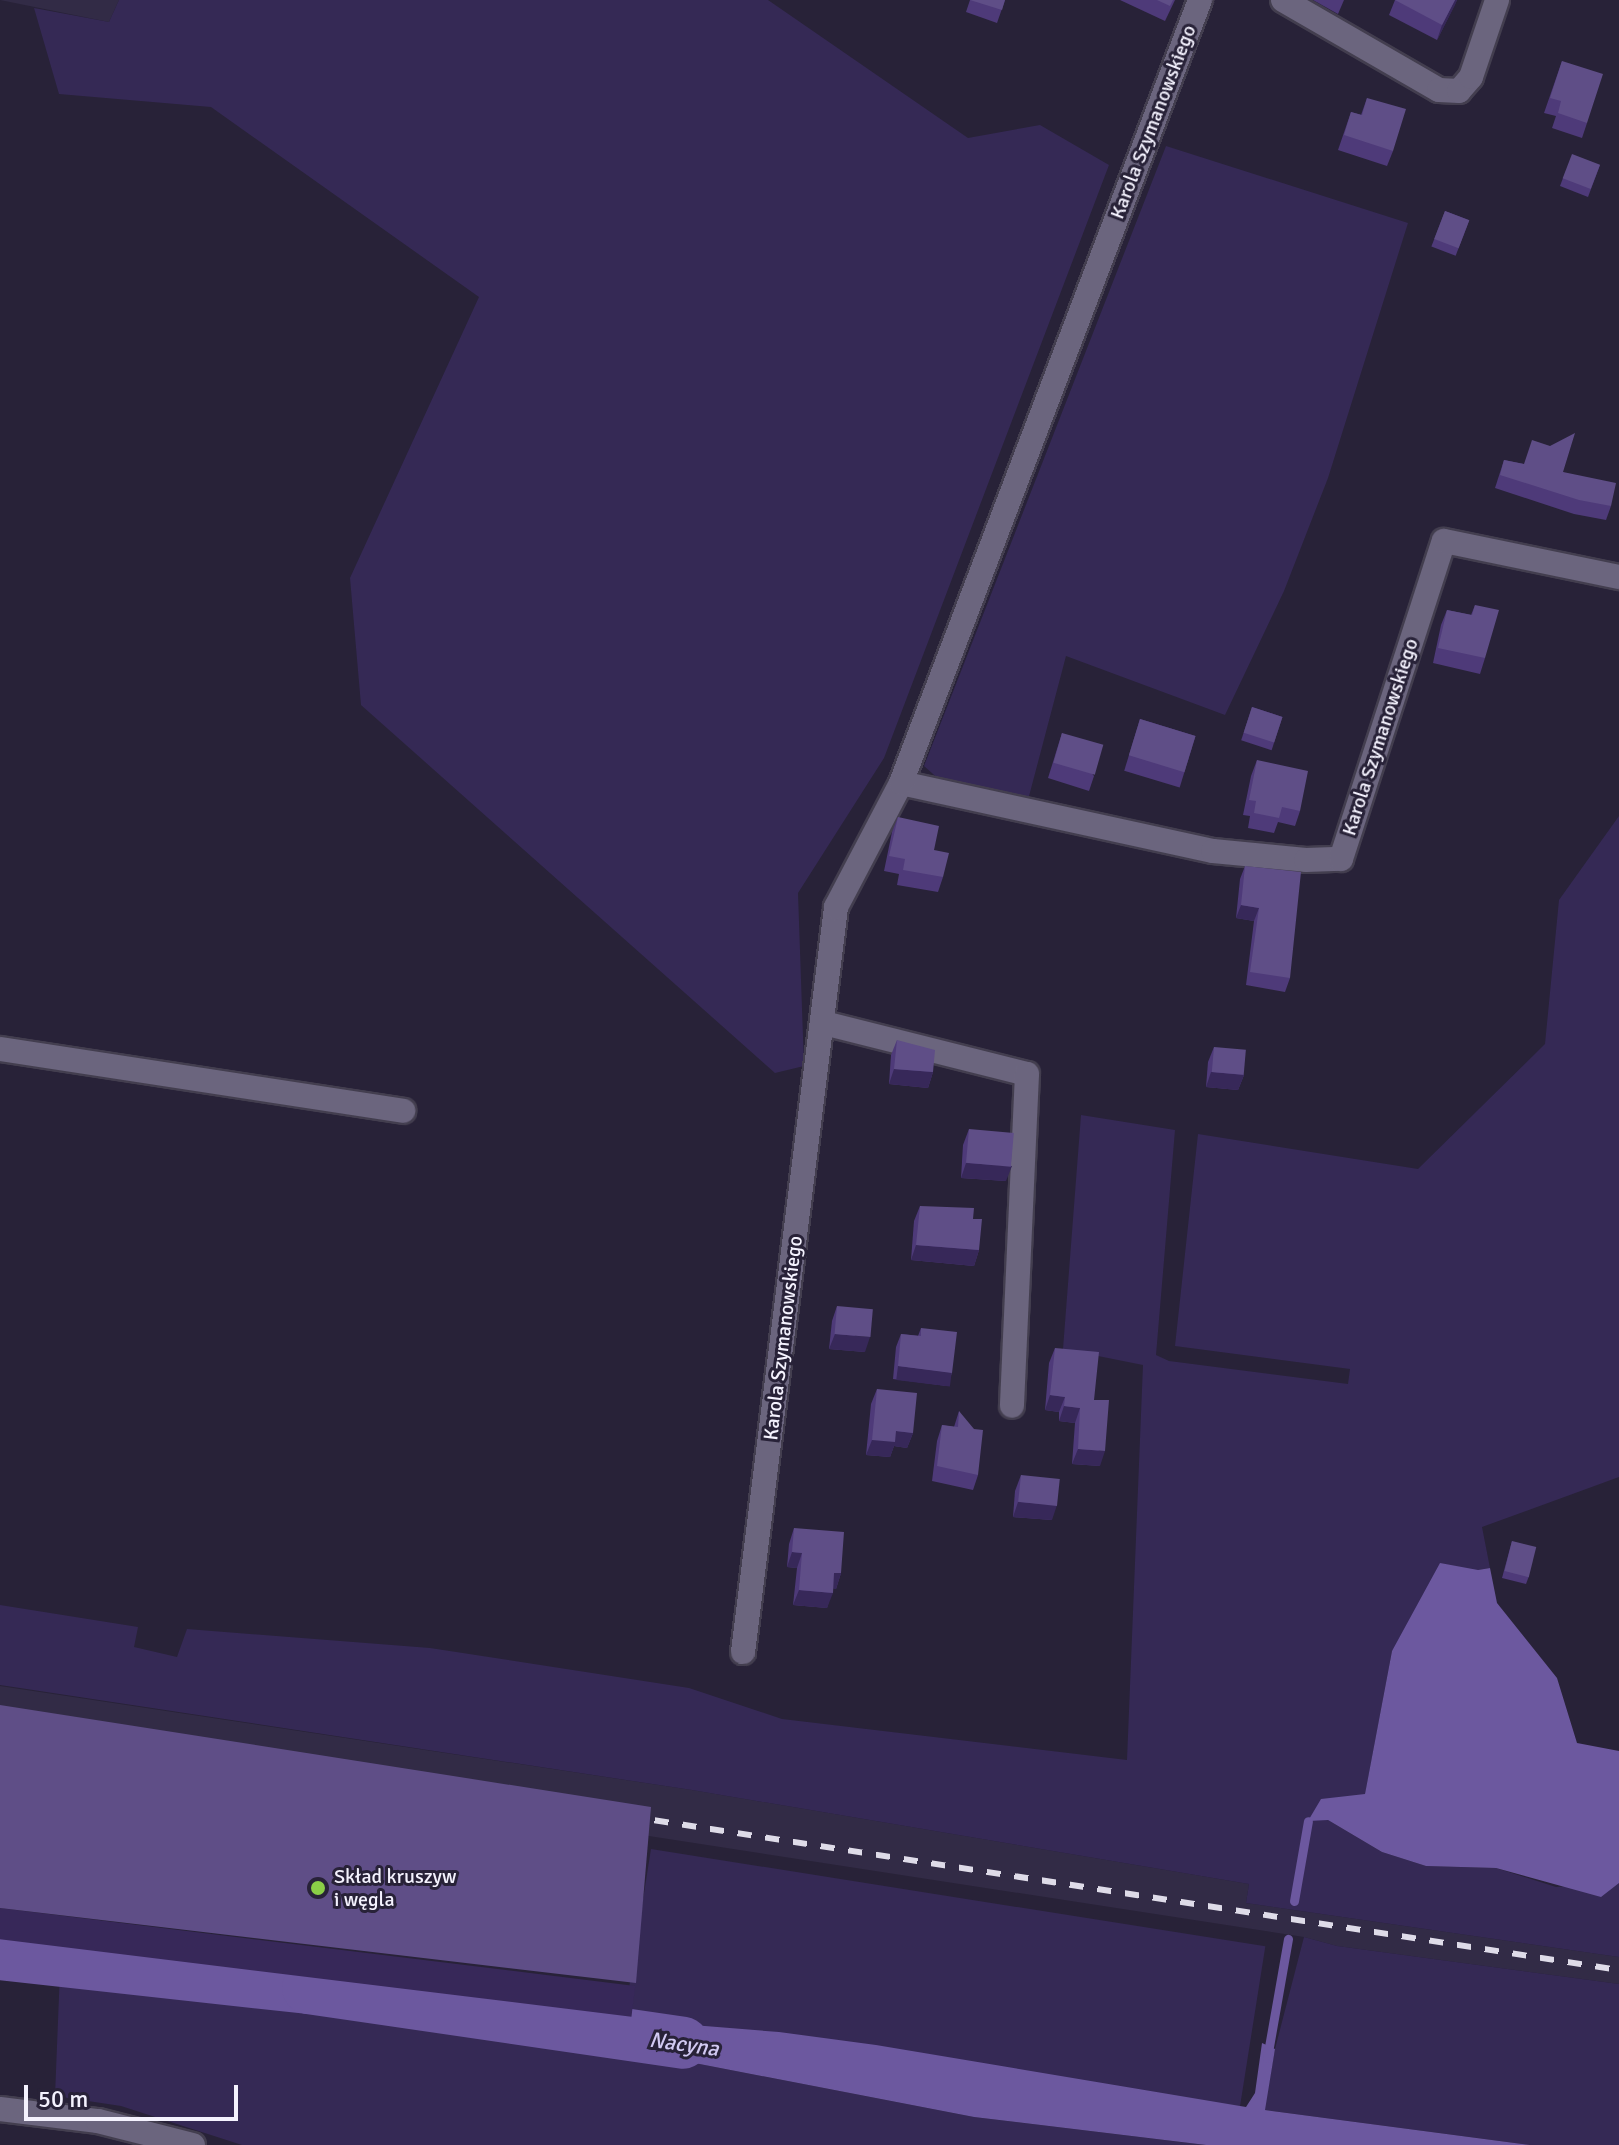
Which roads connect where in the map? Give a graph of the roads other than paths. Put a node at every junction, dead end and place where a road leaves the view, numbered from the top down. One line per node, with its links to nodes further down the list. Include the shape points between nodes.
1 (1200, 0): 5 (street, Karola Szymanowskiego)
2 (1283, 0): 3 (street, via 1439,90 1459,91 1471,77)
3 (1497, 0)
4 (1619, 577): 5 (street, Karola Szymanowskiego, via 1444,541 1341,859 1213,851)
5 (901, 783): 6 (street, Karola Szymanowskiego, via 836,907)
6 (824, 1023): 9 (street, via 1027,1074); 10 (street, Karola Szymanowskiego)
7 (0, 1049): 8 (street)
8 (403, 1111)
9 (1012, 1406)
10 (743, 1652)
11 (0, 2109): 12 (street, via 98,2121)
12 (193, 2145)

